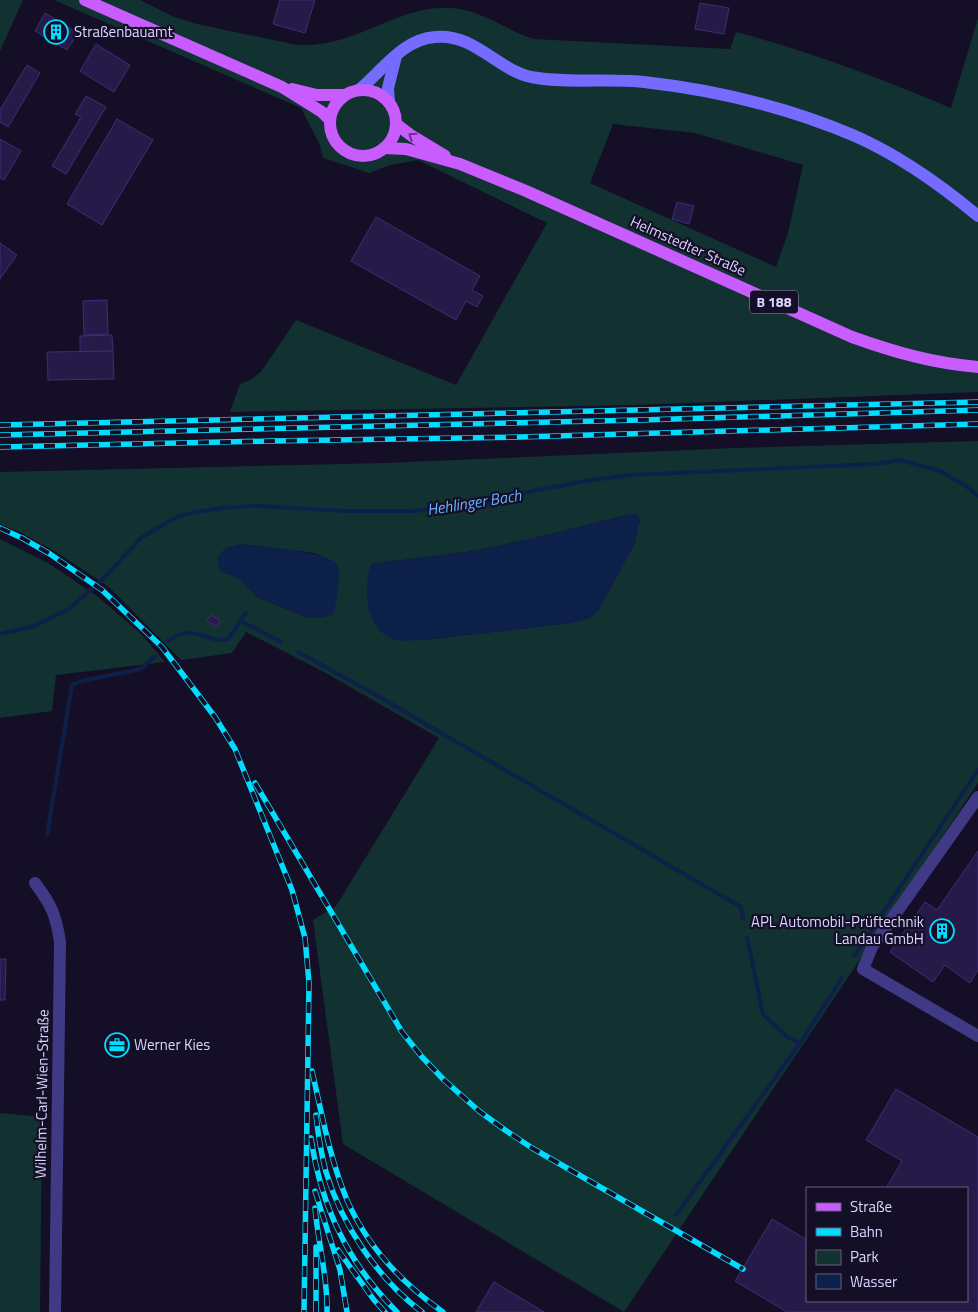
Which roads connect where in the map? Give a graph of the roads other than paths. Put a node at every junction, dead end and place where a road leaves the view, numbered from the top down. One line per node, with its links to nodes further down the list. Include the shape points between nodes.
1 (85, 0): 3 (main road)
2 (396, 56): 4 (main road); 6 (main road, via 388,88); 11 (main road, via 419,41 447,36 459,38 530,76 672,85 778,108 856,137 934,182)
3 (282, 87): 5 (main road, via 317,95); 7 (main road)
4 (359, 90): 5 (main road); 6 (main road, via 376,92)
5 (344, 95): 7 (main road, via 337,102)
6 (389, 102): 8 (main road)
7 (330, 120): 9 (main road, via 334,140 349,152 367,155)
8 (396, 124): 9 (main road, via 392,138); 10 (main road, Helmstedter Straße / B 188, one-way to 8)
9 (384, 148): 10 (main road, Helmstedter Straße / B 188, via 406,149)
10 (460, 164): 12 (main road, Helmstedter Straße / B 188, via 852,336 906,356)
11 (978, 216)
12 (978, 367)
13 (978, 797): 15 (street, via 872,947 863,969)
14 (35, 883): 16 (street, Wilhelm-Carl-Wien-Straße, via 56,919 60,942)
15 (978, 1036)
16 (55, 1312)

